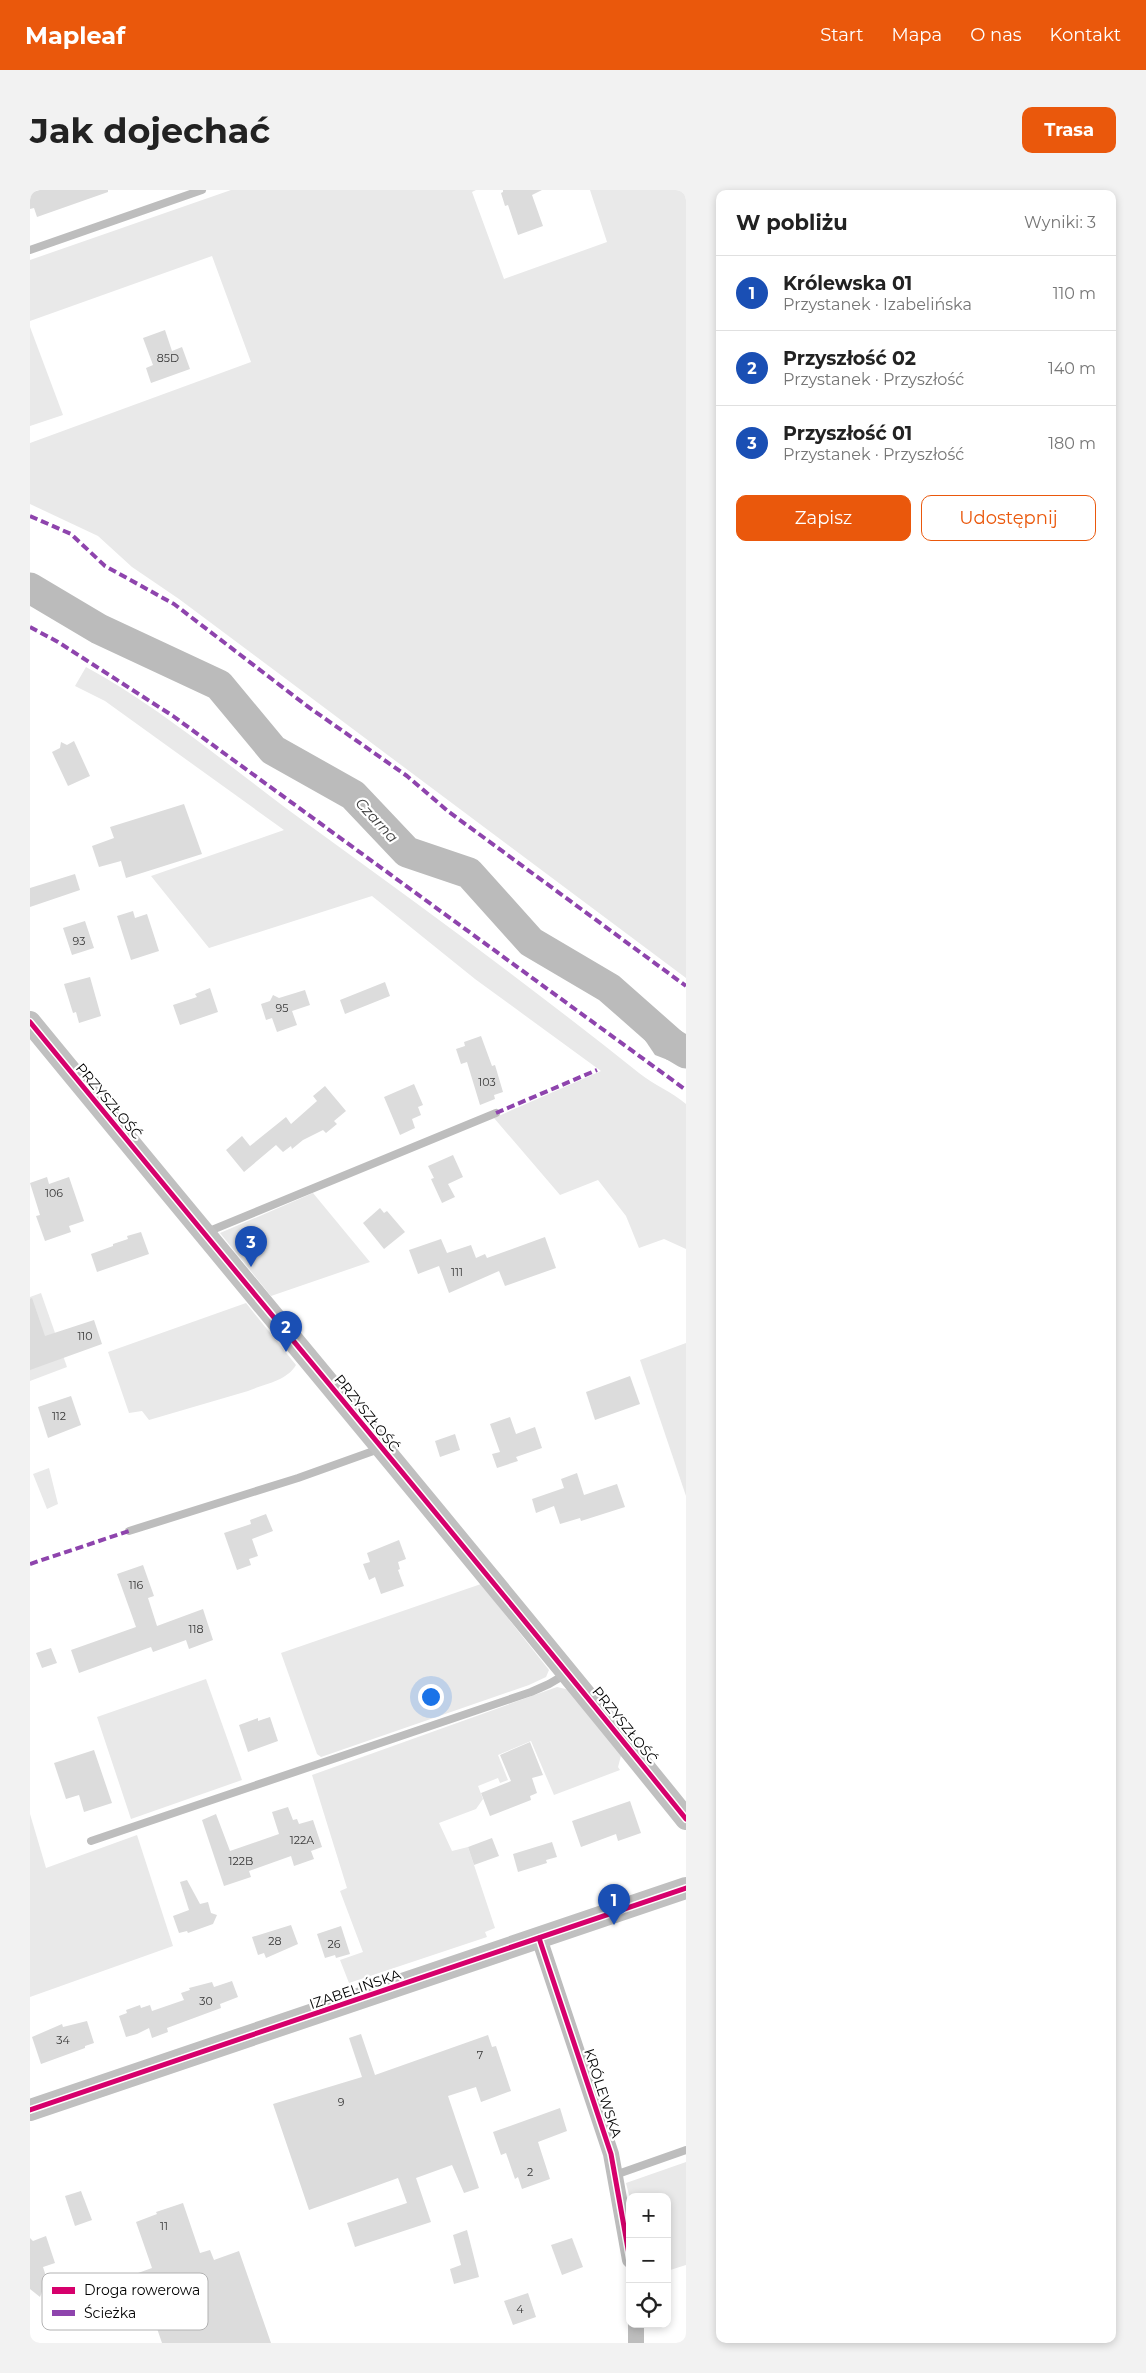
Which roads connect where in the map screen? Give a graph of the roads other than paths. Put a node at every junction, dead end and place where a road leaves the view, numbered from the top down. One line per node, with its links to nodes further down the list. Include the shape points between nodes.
1 (202, 190): 2 (lane)
2 (30, 250)
3 (30, 1022): 5 (street, PRZYSZŁOŚĆ)
4 (496, 1113): 5 (lane)
5 (206, 1233): 6 (street, PRZYSZŁOŚĆ)
6 (381, 1448): 7 (lane, via 298,1478); 8 (street, PRZYSZŁOŚĆ)
7 (129, 1530)
8 (568, 1673): 9 (street, PRZYSZŁOŚĆ); 10 (lane, via 531,1692)
9 (686, 1819)
10 (91, 1841)
11 (686, 1888): 12 (street, IZABELIŃSKA)
12 (539, 1938): 13 (street, IZABELIŃSKA); 15 (street, KRÓLEWSKA, via 611,2154)
13 (30, 2110)
14 (686, 2150): 15 (lane)
15 (615, 2175): 16 (street, KRÓLEWSKA)
16 (626, 2238)
17 (636, 2328): 18 (street)
18 (636, 2343)

